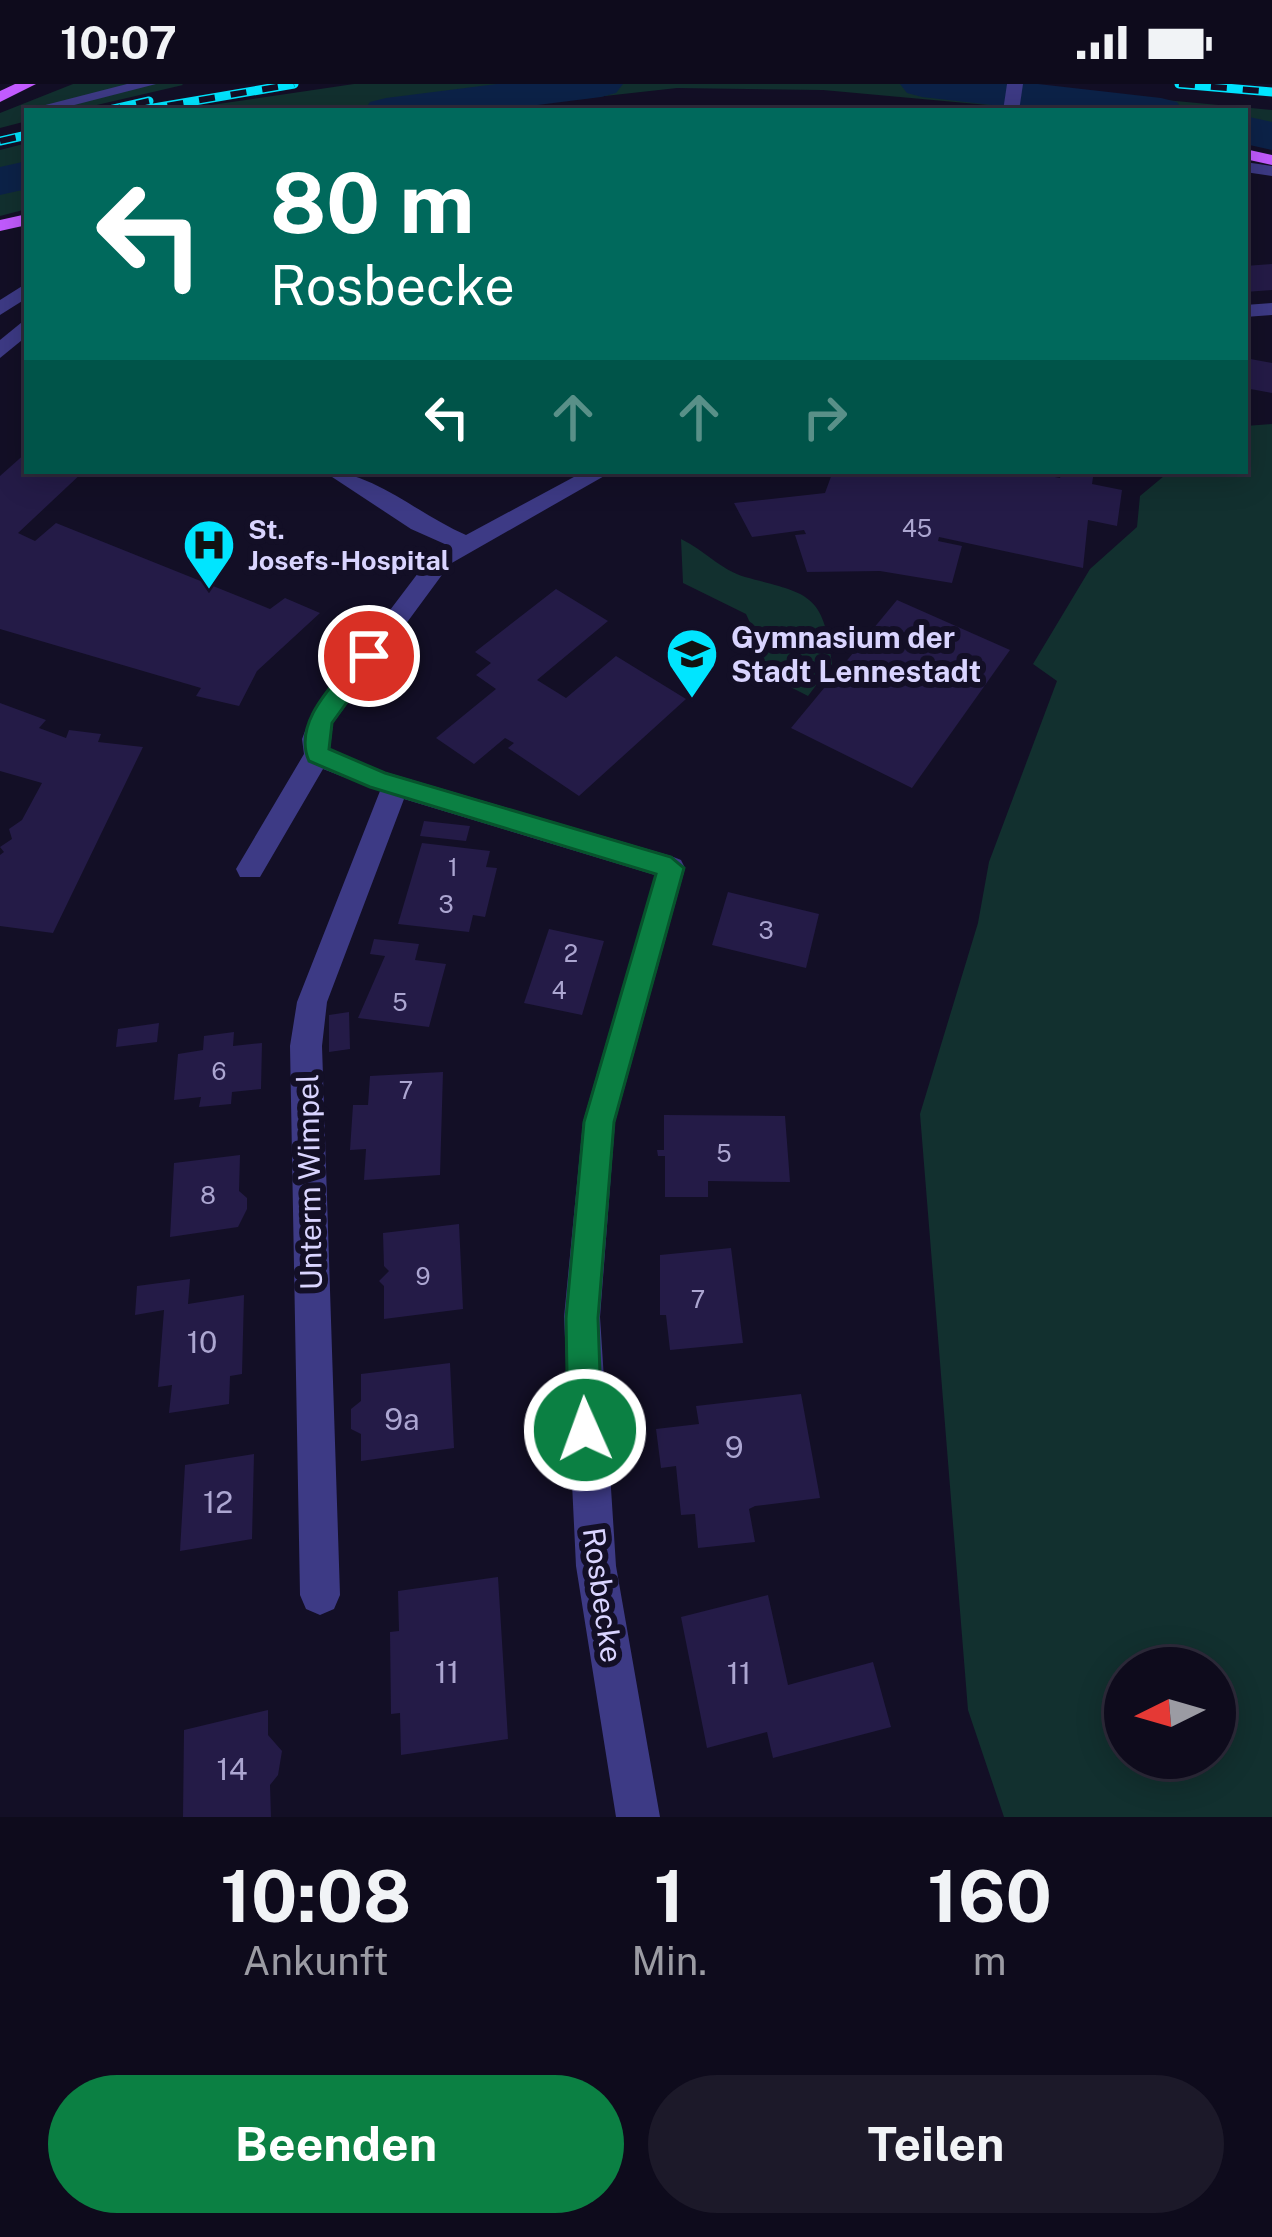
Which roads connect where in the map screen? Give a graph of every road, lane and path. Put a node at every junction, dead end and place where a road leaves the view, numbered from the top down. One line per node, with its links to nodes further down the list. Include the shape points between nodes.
1 (28, 84): 3 (main road)
2 (148, 84): 4 (street)
3 (0, 97)
4 (42, 108)
5 (24, 327): 6 (street)
6 (0, 352)
7 (339, 474): 9 (street)
8 (596, 474): 9 (street)
9 (467, 544): 10 (street, via 442,558 321,720)
10 (317, 754): 11 (street, Rosbecke); 12 (street)
11 (396, 784): 13 (street, Unterm Wimpel, via 312,1002 305,1046); 14 (street, Rosbecke, via 671,868 599,1122 582,1318 596,1566)
12 (250, 869)
13 (320, 1595)
14 (638, 1817)

